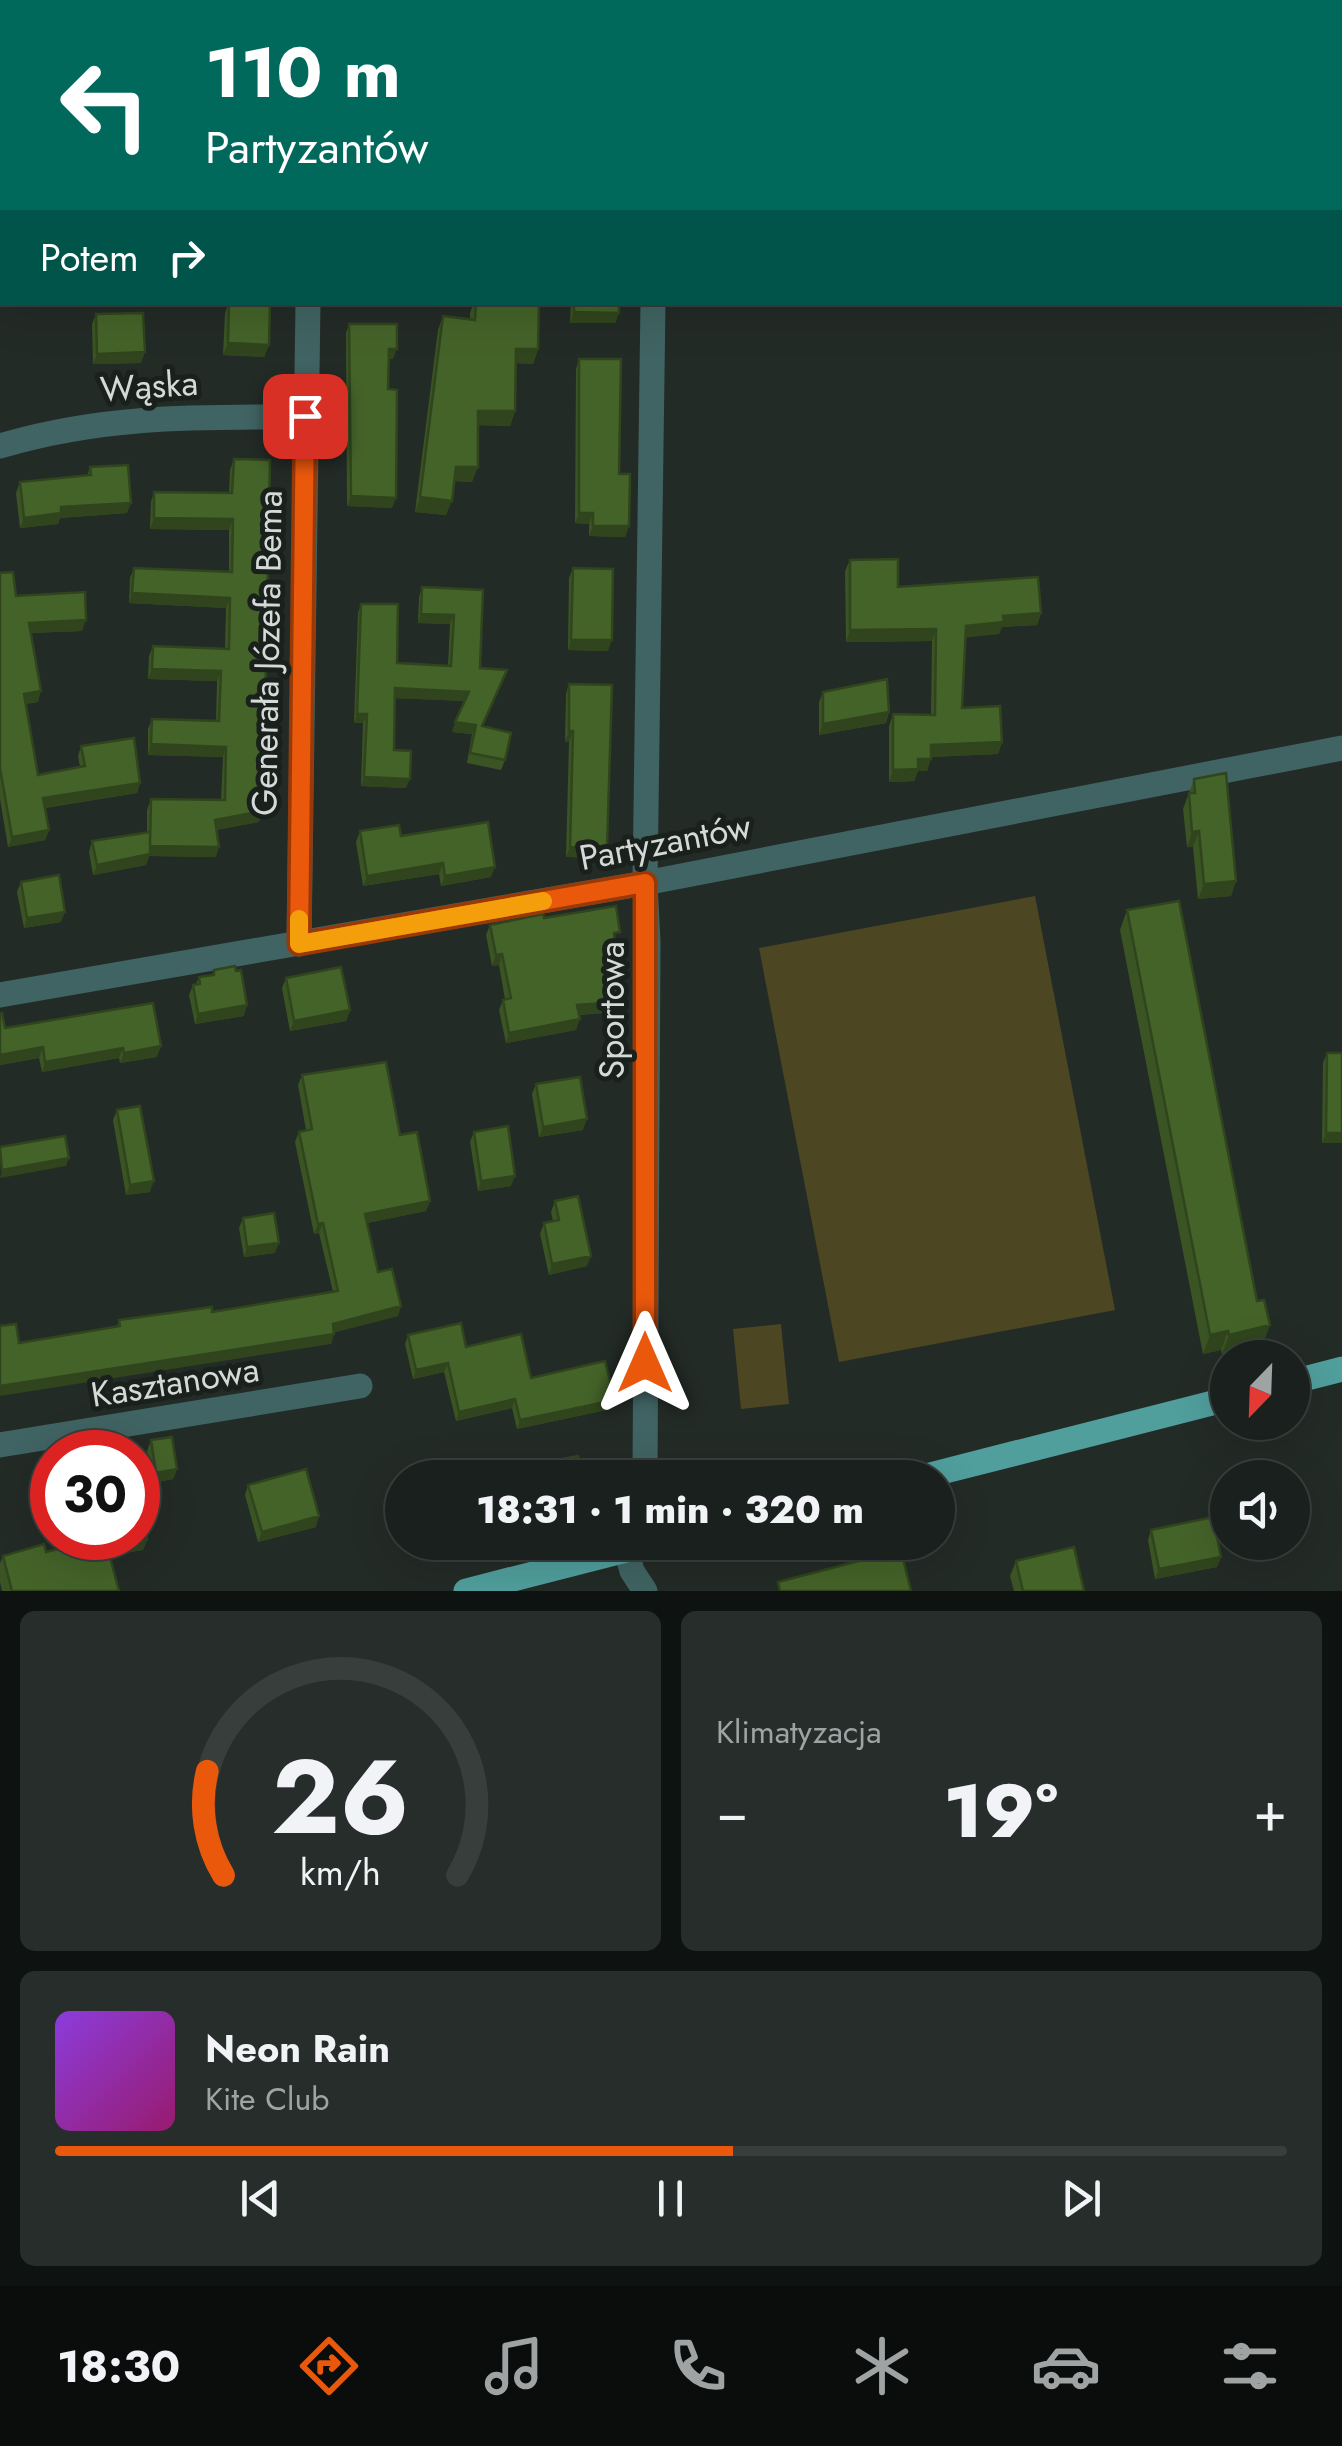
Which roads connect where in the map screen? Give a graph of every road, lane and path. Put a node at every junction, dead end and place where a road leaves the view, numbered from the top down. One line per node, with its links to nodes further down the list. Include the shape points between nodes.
1 (308, 305): 3 (street, Generała Józefa Bema)
2 (652, 305): 6 (street, Sportowa)
3 (305, 416): 4 (street, Wąska, via 161,416); 7 (street, Generała Józefa Bema)
4 (0, 446)
5 (1342, 748): 6 (street, Partyzantów)
6 (645, 883): 7 (street, Partyzantów); 14 (street, Sportowa)
7 (299, 944): 8 (street, Partyzantów)
8 (0, 995)
9 (1342, 1369): 10 (main road)
10 (1310, 1377)
11 (360, 1386): 13 (street, Kasztanowa)
12 (1210, 1404): 15 (main road)
13 (0, 1445)
14 (644, 1460)
15 (955, 1469)
16 (587, 1560): 18 (main road)
17 (638, 1560): 19 (street, via 632,1572)
18 (466, 1591)
19 (645, 1591)

